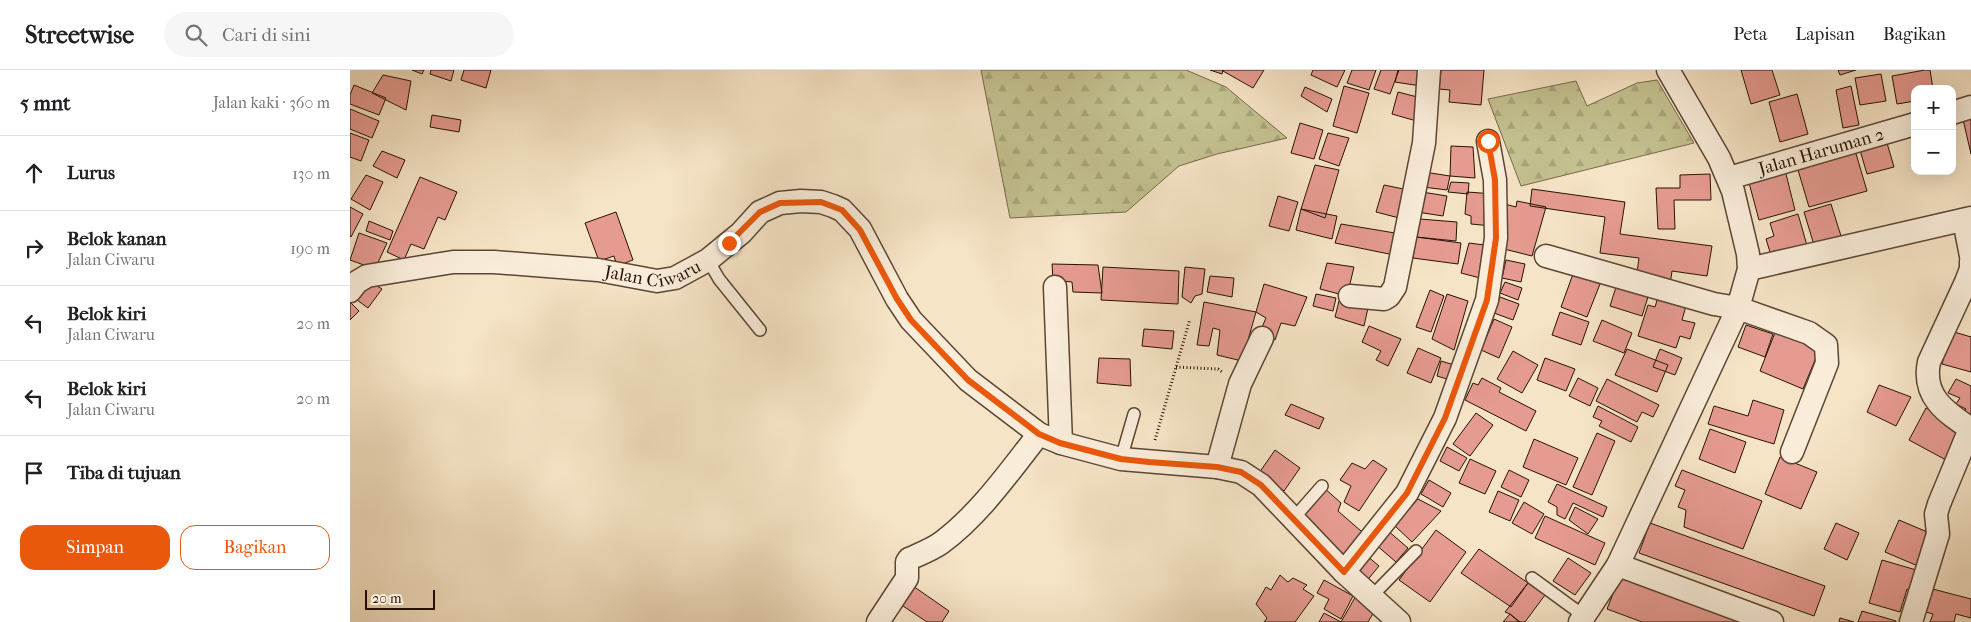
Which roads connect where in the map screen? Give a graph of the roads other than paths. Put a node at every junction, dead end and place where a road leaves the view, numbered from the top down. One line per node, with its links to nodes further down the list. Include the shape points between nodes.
1 (1429, 70): 16 (street, via 1424,142 1395,288 1384,299)
2 (1670, 70): 7 (street)
3 (1971, 107): 4 (street)
4 (1956, 112)
5 (1911, 128): 7 (street, Jalan Haruman 2)
6 (1488, 141): 31 (street, via 1495,180 1496,238 1487,300 1445,418 1407,493)
7 (1729, 178): 13 (street)
8 (1967, 219): 10 (street); 13 (street)
9 (1546, 256): 17 (street)
10 (1971, 256)
11 (708, 260): 15 (street, Jalan Ciwaru, via 675,278 657,281 598,270 453,262 367,276); 18 (lane); 22 (street, Jalan Ciwaru, via 741,233 760,212 780,203 821,202 842,210 860,230 911,320 968,380)
12 (1971, 262): 21 (street, via 1966,282 1926,375 1936,402)
13 (1749, 268): 17 (street)
14 (1055, 288): 23 (street)
15 (350, 291)
16 (1350, 296)
17 (1738, 308): 24 (street, via 1809,334 1826,345 1827,363); 30 (street)
18 (760, 330)
19 (1262, 338): 26 (street, via 1240,384)
20 (1134, 414): 25 (lane)
21 (1971, 429): 38 (street, via 1939,504 1936,514 1938,534)
22 (1039, 434): 23 (street, Jalan Ciwaru); 35 (street, via 978,510 956,532 907,562 907,578)
23 (1060, 443): 25 (street, Jalan Ciwaru)
24 (1792, 452)
25 (1121, 459): 26 (street, Jalan Ciwaru)
26 (1217, 467): 28 (street, Jalan Ciwaru, via 1241,472 1261,485)
27 (1322, 486): 28 (lane)
28 (1293, 519): 31 (street, Jalan Ciwaru)
29 (1416, 551): 33 (lane)
30 (1618, 564): 34 (street); 37 (street)
31 (1344, 572): 33 (street, Jalan Ciwaru)
32 (1532, 578): 34 (lane)
33 (1371, 597): 36 (street, Jalan Ciwaru)
34 (1582, 619)
35 (878, 622)
36 (1399, 622)
37 (1772, 622)
38 (1911, 622)

